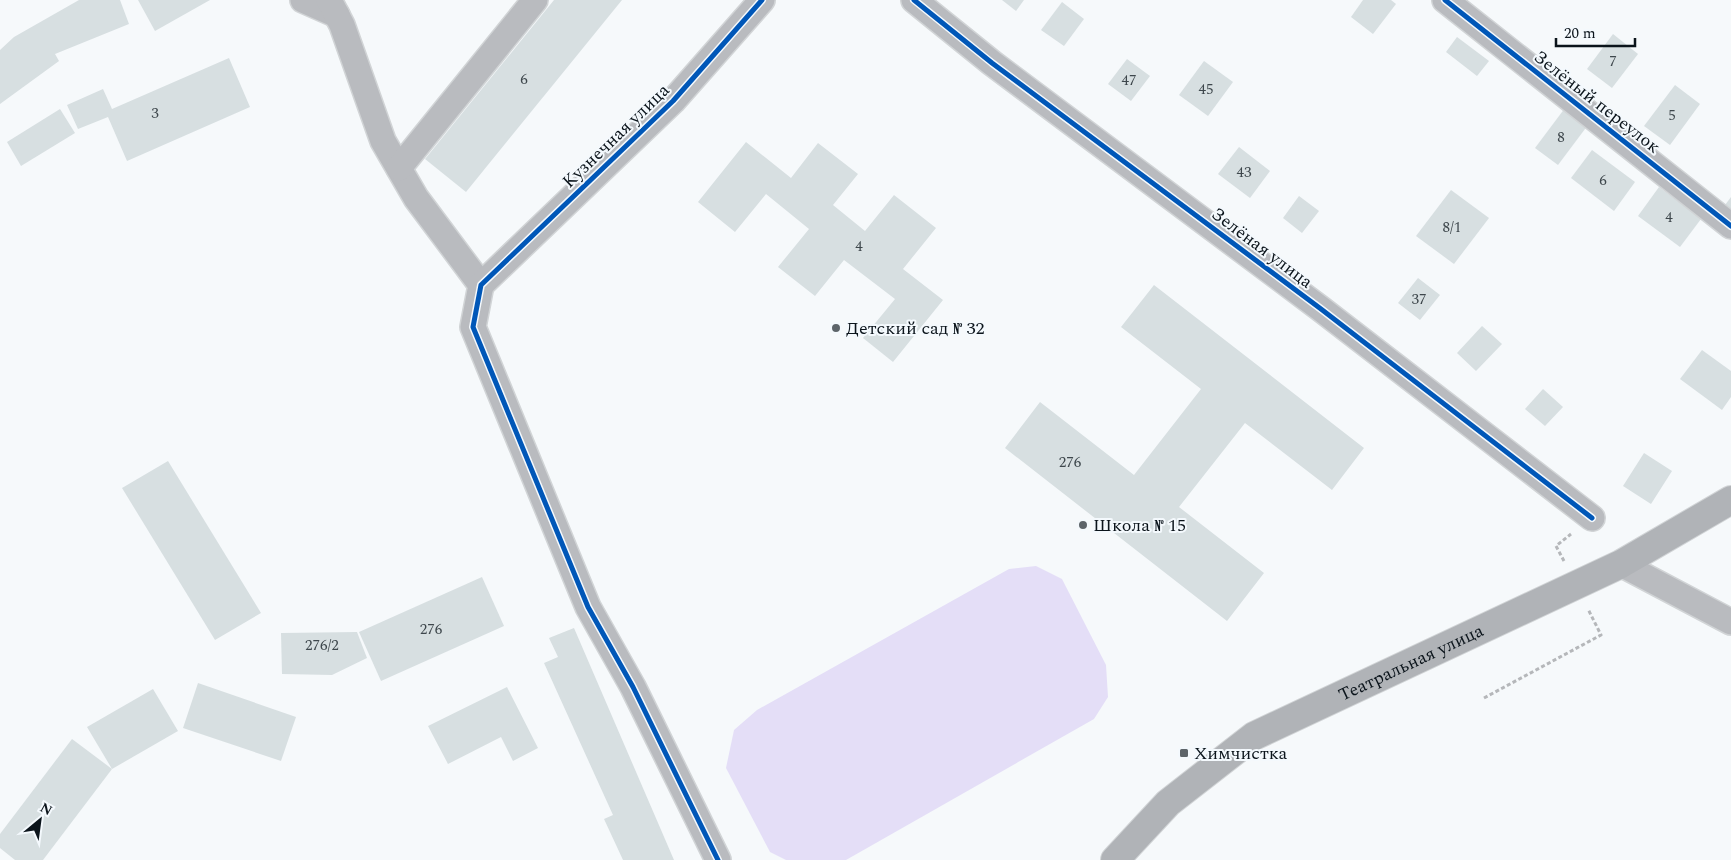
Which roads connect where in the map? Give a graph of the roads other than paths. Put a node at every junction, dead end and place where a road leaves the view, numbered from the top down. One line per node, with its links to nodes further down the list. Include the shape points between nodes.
1 (303, 0): 6 (street)
2 (535, 0): 7 (street)
3 (762, 0): 9 (street, Кузнечная улица, via 673,101)
4 (914, 0): 11 (street, Зелёная улица, via 992,63 1321,309)
5 (1445, 0): 8 (street, Зелёный переулок)
6 (333, 8): 7 (street, via 383,141)
7 (399, 168): 9 (street, via 416,198)
8 (1731, 226)
9 (481, 285): 14 (street, via 473,327 588,607 632,687)
10 (1731, 500): 12 (main road, Театральная улица)
11 (1592, 518)
12 (1621, 564): 13 (street); 15 (main road, Театральная улица, via 1254,736 1168,803)
13 (1731, 622)
14 (718, 860)
15 (1115, 860)

